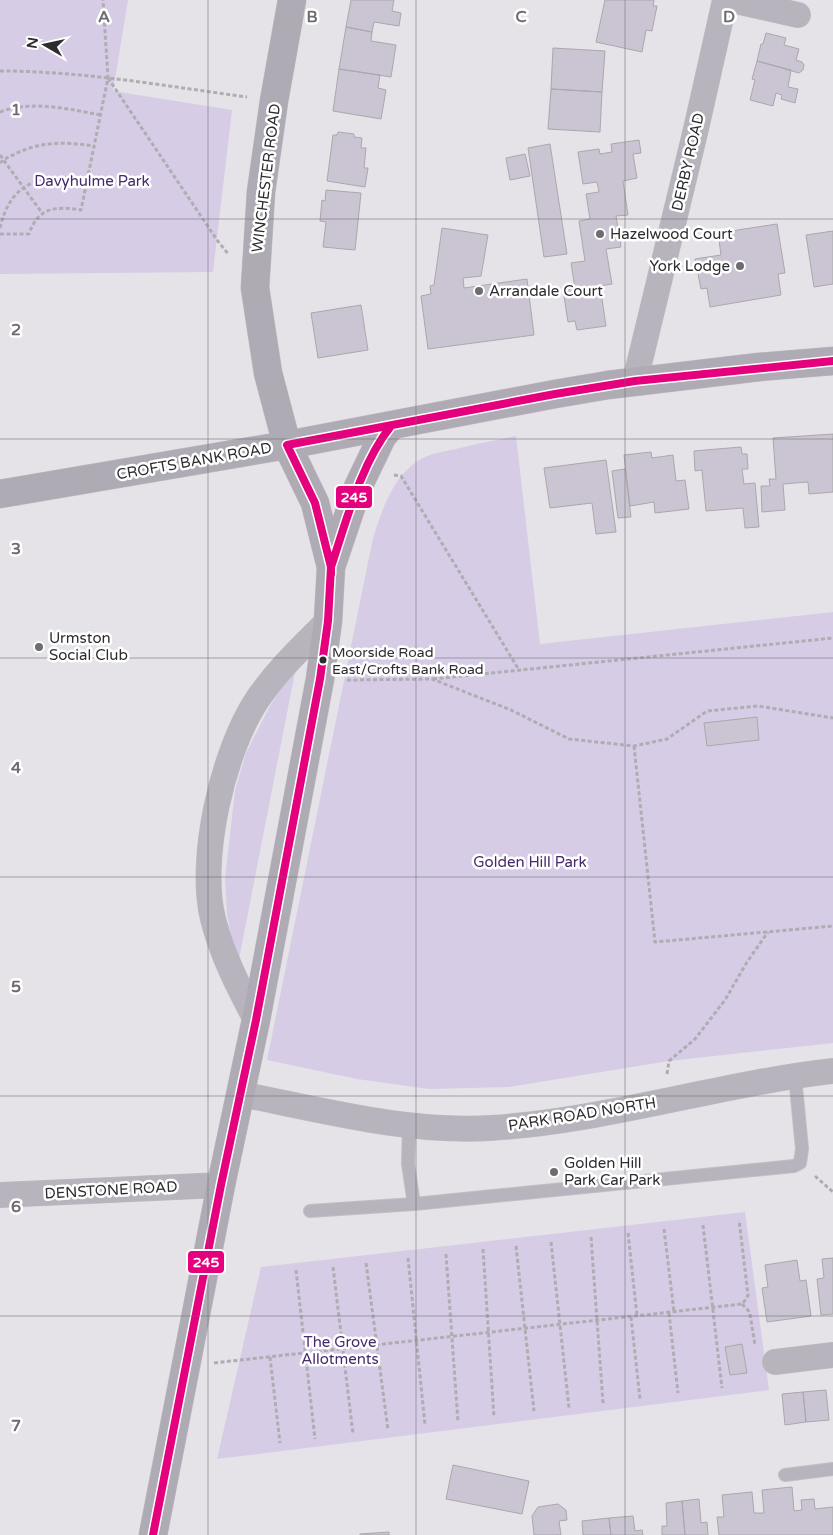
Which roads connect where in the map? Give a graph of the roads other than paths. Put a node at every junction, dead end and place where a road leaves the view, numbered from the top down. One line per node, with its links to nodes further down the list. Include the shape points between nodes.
1 (292, 0): 8 (street, WINCHESTER ROAD, via 261,192 255,288 268,373)
2 (725, 0): 6 (street, DERBY ROAD)
3 (731, 0): 4 (street)
4 (798, 15)
5 (833, 361): 6 (street, CROFTS BANK ROAD)
6 (635, 381): 7 (street, CROFTS BANK ROAD)
7 (391, 426): 8 (street, CROFTS BANK ROAD); 10 (street, via 382,437 358,487)
8 (287, 445): 9 (street, CROFTS BANK ROAD); 10 (street, WINCHESTER ROAD, via 315,503)
9 (4, 498)
10 (331, 567): 11 (street)
11 (328, 621): 12 (street); 12 (street, via 256,701 226,768 216,805 209,882 213,918 225,955)
12 (256, 1020): 15 (street)
13 (833, 1071): 14 (street, PARK ROAD NORTH)
14 (794, 1076): 16 (street, PARK ROAD NORTH, via 555,1121 490,1128); 19 (lane, via 802,1149 800,1163 794,1166)
15 (240, 1094): 16 (street, PARK ROAD NORTH); 17 (street)
16 (409, 1125): 19 (lane, via 408,1164)
17 (222, 1185): 18 (street, DENSTONE ROAD); 25 (street)
18 (0, 1195)
19 (414, 1204): 20 (lane)
20 (310, 1211)
21 (833, 1355): 22 (street)
22 (775, 1362)
23 (833, 1469): 24 (lane)
24 (785, 1475)
25 (154, 1535)

